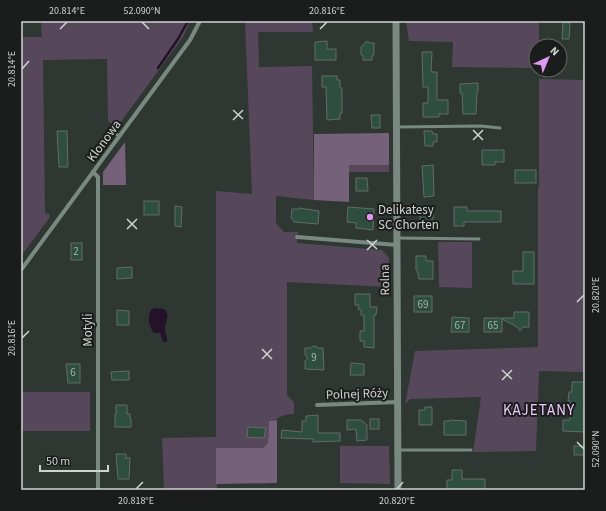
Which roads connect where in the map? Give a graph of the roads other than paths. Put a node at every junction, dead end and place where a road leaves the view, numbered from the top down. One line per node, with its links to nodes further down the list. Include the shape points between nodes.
1 (200, 21): 6 (street, Klonowa, via 190,40)
2 (396, 21): 3 (street, Rolna)
3 (397, 127): 4 (lane); 10 (street, Rolna)
4 (500, 128)
5 (110, 130): 6 (lane)
6 (119, 136): 7 (street, Klonowa)
7 (93, 172): 11 (street, Klonowa); 16 (street, Motyli, via 98,177)
8 (298, 237): 10 (street)
9 (479, 239): 10 (lane)
10 (396, 241): 12 (street, Rolna)
11 (21, 270)
12 (398, 402): 13 (street, Polnej Róży); 14 (street, Rolna)
13 (317, 405)
14 (398, 450): 15 (lane); 17 (street, Rolna)
15 (471, 450)
16 (98, 490)
17 (398, 490)

